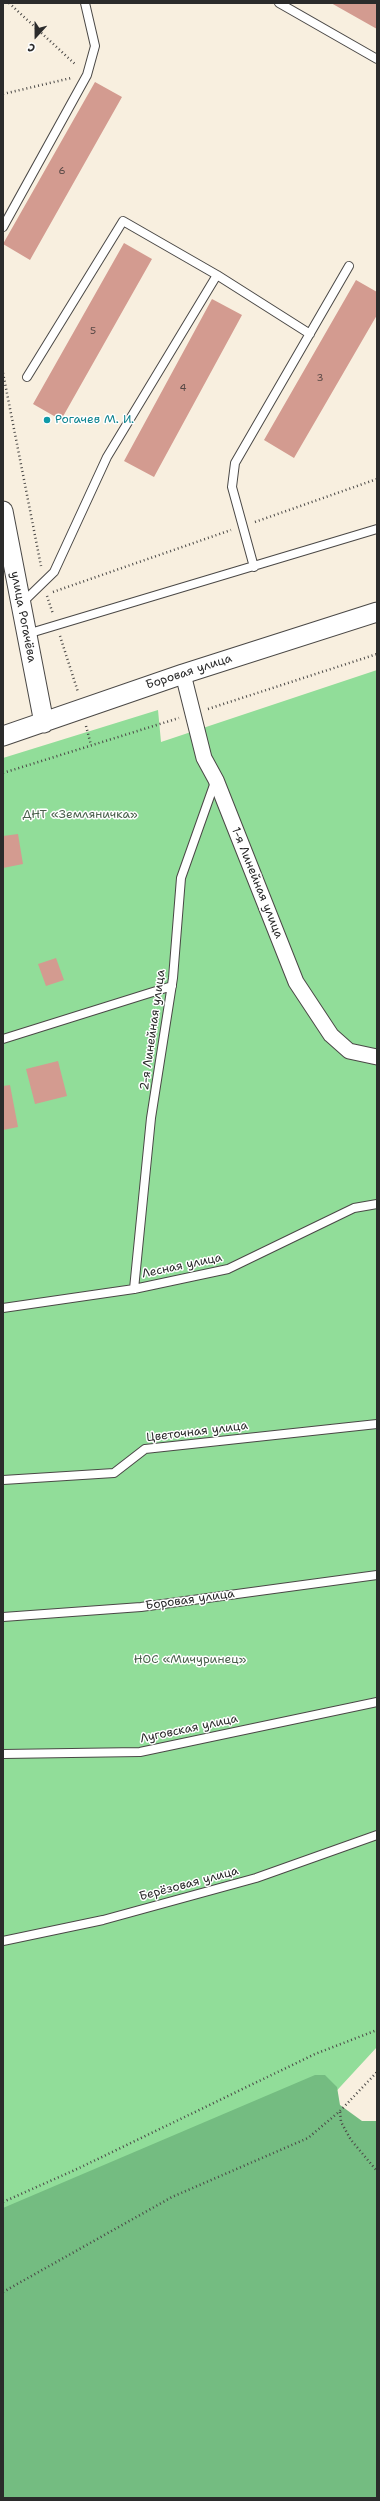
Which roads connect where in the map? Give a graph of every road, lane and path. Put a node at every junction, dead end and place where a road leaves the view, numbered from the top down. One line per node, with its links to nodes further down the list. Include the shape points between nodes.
1 (9, 3): 5 (path)
2 (85, 3): 5 (lane, via 95,46)
3 (279, 3): 4 (lane)
4 (377, 59)
5 (87, 75): 6 (path); 7 (lane)
6 (3, 94)
7 (3, 227)
8 (349, 266): 10 (lane)
9 (217, 275): 10 (lane); 12 (lane, via 123,221); 18 (lane, via 107,458 54,572)
10 (310, 334): 15 (lane, via 235,463 232,487)
11 (3, 373): 18 (path)
12 (27, 377)
13 (377, 479): 15 (path)
14 (3, 511): 19 (street, улица Рогачёва)
15 (242, 526): 17 (lane); 21 (path, via 46,594)
16 (377, 529): 17 (lane)
17 (254, 567): 21 (lane)
18 (44, 582): 19 (lane)
19 (21, 604): 22 (street, улица Рогачёва)
20 (377, 612): 23 (street, Боровая улица)
21 (56, 625): 22 (lane); 24 (path, via 77,684)
22 (27, 634): 25 (street, улица Рогачёва)
23 (183, 674): 24 (street, Боровая улица); 28 (street, 1-я Линейная улица, via 204,758)
24 (81, 710): 25 (street, Боровая улица); 27 (path)
25 (44, 723): 26 (street, Боровая улица)
26 (3, 736)
27 (91, 745)
28 (216, 780): 29 (lane, 2-я Линейная улица, via 181,878); 31 (street, 1-я Линейная улица, via 296,982 331,1035 349,1051)
29 (172, 986): 30 (lane); 33 (lane, 2-я Линейная улица, via 152,1118)
30 (3, 1039)
31 (377, 1057)
32 (377, 1204): 33 (lane, Лесная улица, via 354,1208 228,1269)
33 (134, 1289): 34 (lane, Лесная улица)
34 (3, 1308)
35 (377, 1424): 36 (lane, Цветочная улица, via 145,1449 114,1472)
36 (3, 1480)
37 (377, 1575): 38 (lane, Боровая улица, via 141,1607)
38 (3, 1617)
39 (377, 1702): 40 (lane, Луговская улица, via 140,1752)
40 (3, 1754)
41 (377, 1835): 42 (lane, Берёзовая улица, via 256,1878 103,1920)
42 (3, 1941)
43 (377, 2030): 47 (path, via 315,2054)
44 (377, 2072): 45 (path)
45 (340, 2111): 46 (path, via 341,2122 351,2140); 48 (path, via 308,2138 172,2197)
46 (377, 2171)
47 (3, 2202)
48 (3, 2292)

